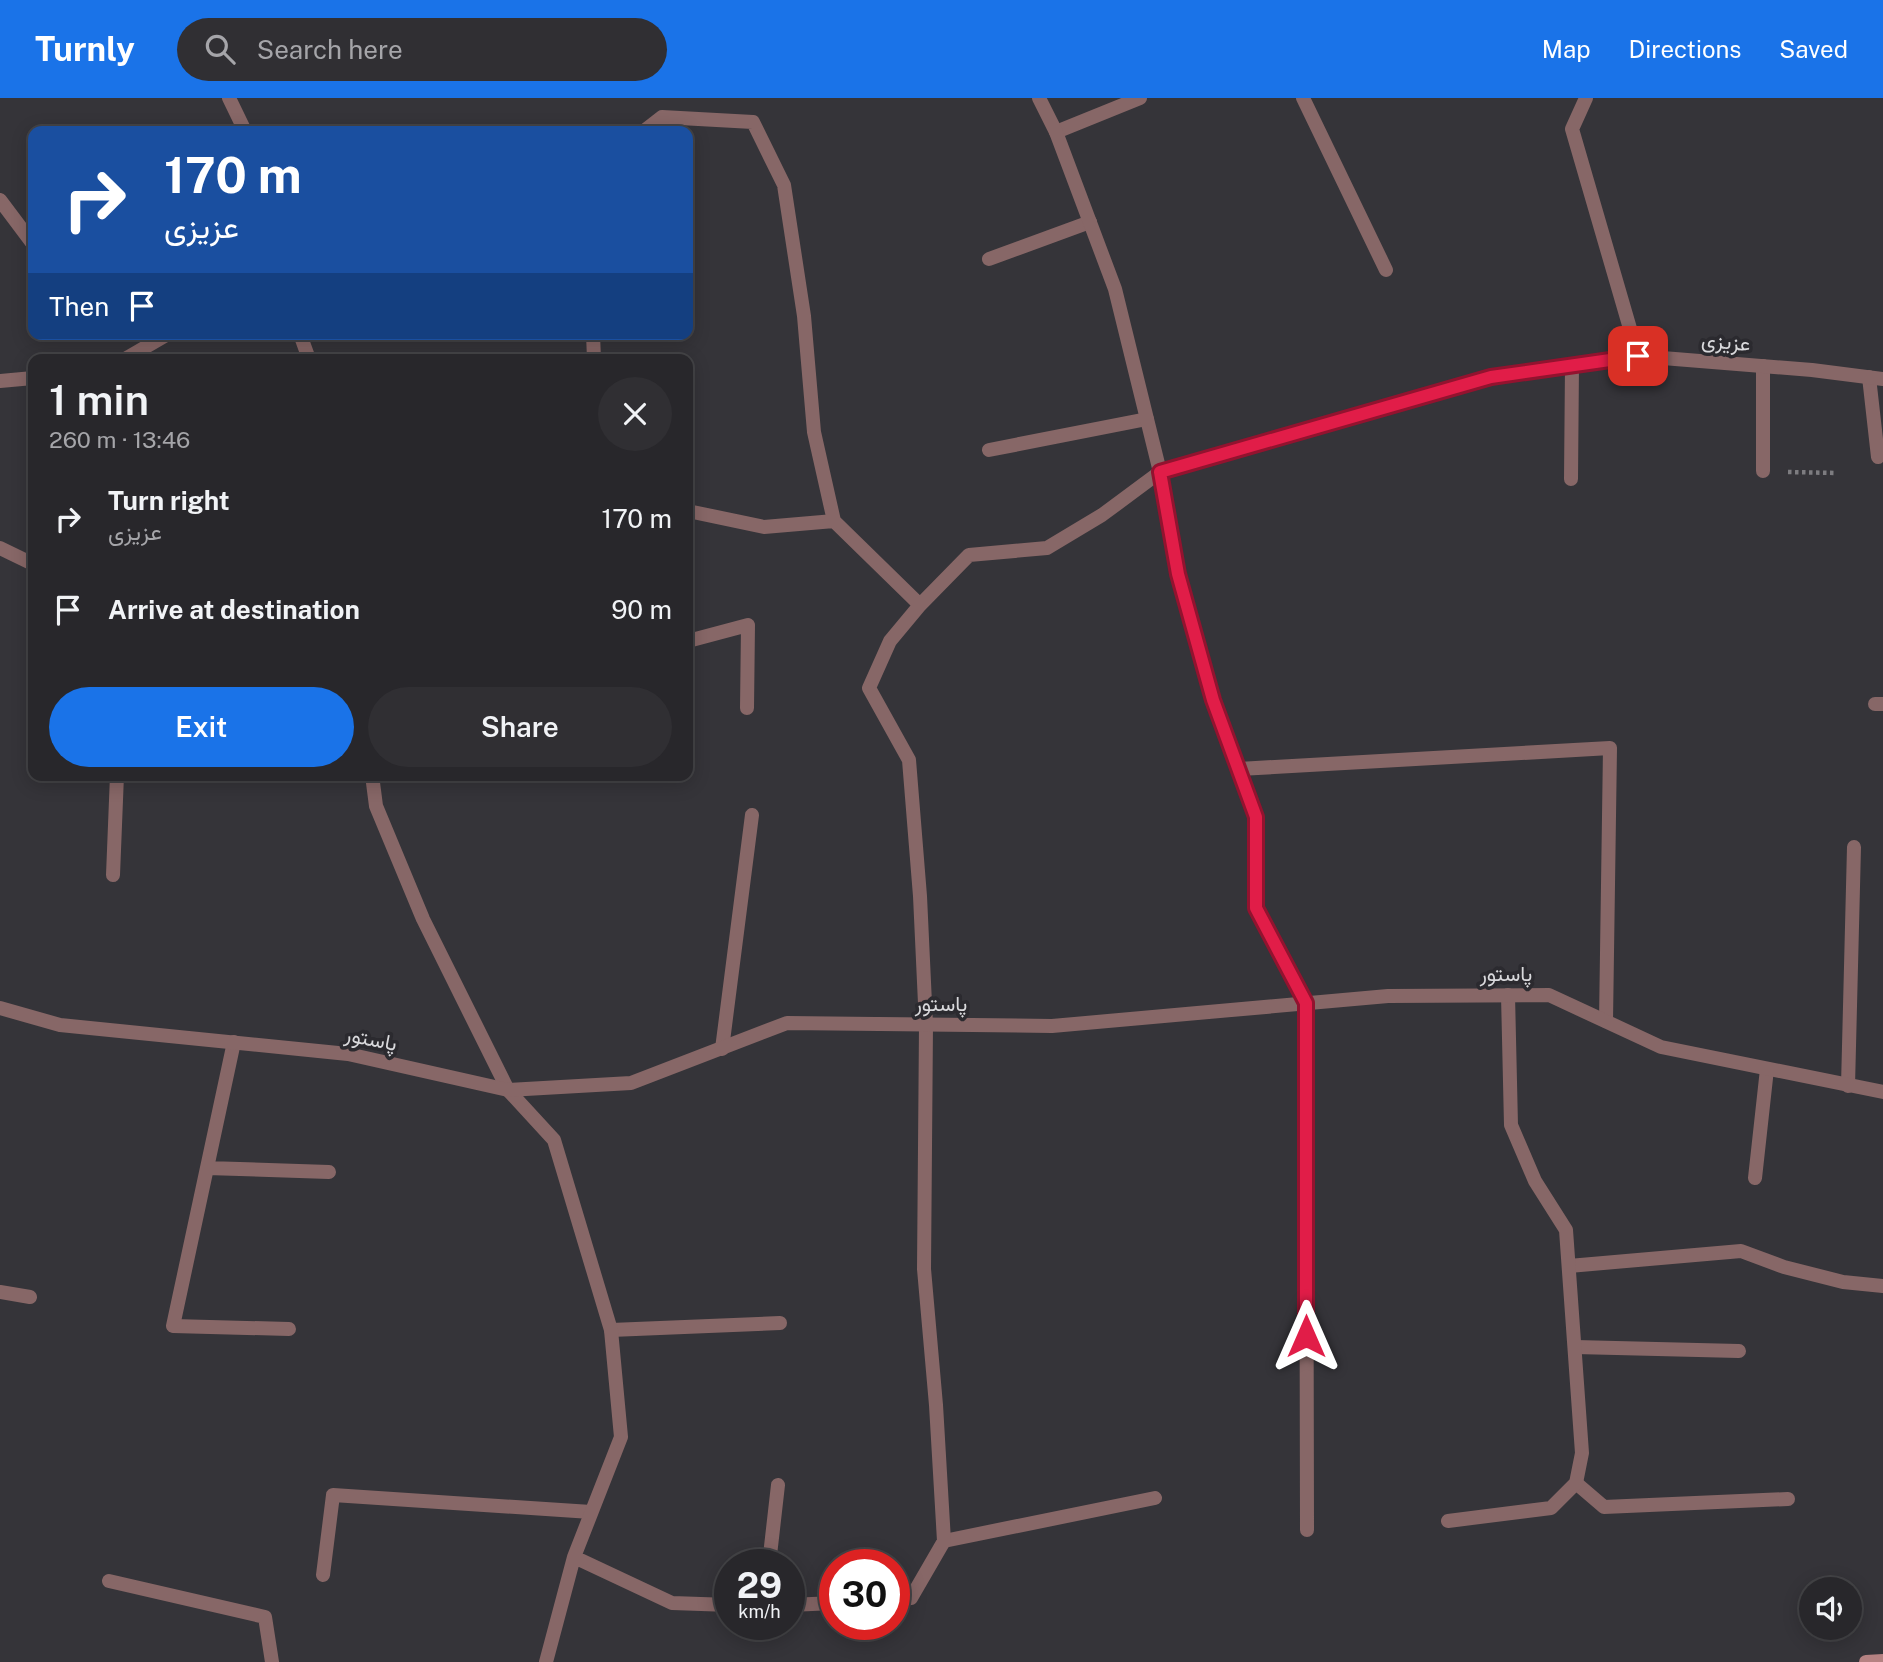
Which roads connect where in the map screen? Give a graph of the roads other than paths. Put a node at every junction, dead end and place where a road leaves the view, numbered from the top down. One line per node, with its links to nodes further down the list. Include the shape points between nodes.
1 (229, 98): 6 (street)
2 (1039, 98): 8 (street)
3 (1140, 98): 8 (street)
4 (1303, 98): 13 (street)
5 (1586, 98): 16 (street, via 1572,129)
6 (243, 126)
7 (650, 126): 29 (street, via 662,117 754,122 784,186 804,316 814,432)
8 (1056, 132): 10 (street)
9 (0, 200): 11 (street)
10 (1090, 222): 12 (street); 22 (street, via 1115,289)
11 (28, 237)
12 (989, 259)
13 (1386, 270)
14 (157, 340): 15 (street)
15 (133, 354)
16 (1638, 356): 17 (street, عزیزی); 18 (street, عزیزی)
17 (1572, 365): 26 (street, عزیزی, via 1491,377); 27 (street)
18 (1763, 366): 19 (street, عزیزی); 25 (street)
19 (1876, 378): 24 (street)
20 (28, 379): 21 (street)
21 (0, 382)
22 (1147, 419): 23 (street); 26 (street)
23 (989, 450)
24 (1878, 457)
25 (1762, 471)
26 (1160, 472): 32 (street, via 1047,548 969,555); 35 (street, via 1178,574 1213,700)
27 (1571, 479)
28 (693, 512): 29 (street, via 764,527)
29 (834, 521): 32 (street)
30 (0, 548): 31 (street)
31 (28, 562)
32 (920, 605): 45 (street, via 890,641 869,688 909,760)
33 (693, 640): 34 (street, via 748,625)
34 (747, 708)
35 (1239, 769): 42 (street, via 1256,817 1256,908); 44 (street, via 1610,748)
36 (117, 781): 40 (street)
37 (373, 781): 50 (street, via 376,806 423,919)
38 (752, 815): 47 (street)
39 (1854, 847): 49 (street)
40 (113, 875)
41 (1508, 995): 42 (street, پاستور, via 1388,996); 44 (street, پاستور, via 1549,995); 55 (street, via 1511,1125 1535,1181 1566,1230)
42 (1306, 1003): 45 (street, پاستور, via 1052,1026); 70 (street)
43 (0, 1008): 46 (street, پاستور, via 60,1025)
44 (1606, 1021): 48 (street, پاستور, via 1661,1047)
45 (926, 1025): 47 (street, پاستور, via 787,1023); 71 (street, via 924,1269)
46 (234, 1042): 50 (street, پاستور, via 348,1054); 52 (street)
47 (722, 1049): 50 (street, پاستور, via 631,1083)
48 (1767, 1069): 49 (street, پاستور); 54 (street)
49 (1848, 1086): 51 (street, پاستور)
50 (508, 1090): 61 (street, via 554,1140)
51 (1883, 1092)
52 (207, 1168): 53 (street); 60 (street, via 173,1326)
53 (329, 1172)
54 (1755, 1178)
55 (1569, 1266): 56 (street, via 1741,1251 1784,1268); 62 (street)
56 (1883, 1286)
57 (0, 1292): 58 (street)
58 (30, 1297)
59 (780, 1323): 61 (street)
60 (289, 1329)
61 (611, 1330): 68 (street, via 621,1437)
62 (1575, 1347): 63 (street); 64 (street, via 1582,1453)
63 (1739, 1351)
64 (1576, 1483): 67 (street, via 1604,1507); 69 (street, via 1551,1508)
65 (778, 1485): 72 (street)
66 (1155, 1498): 71 (street)
67 (1788, 1499)
68 (591, 1512): 73 (street); 74 (street, via 333,1495)
69 (1448, 1521)
70 (1307, 1530)
71 (944, 1541): 76 (street)
72 (771, 1549)
73 (574, 1557): 77 (street, via 672,1603); 80 (street)
74 (323, 1575)
75 (109, 1581): 79 (street, via 265,1617)
76 (910, 1598)
77 (714, 1604)
78 (1883, 1661): 81 (main road)
79 (272, 1662)
80 (545, 1662)
81 (1866, 1662)

